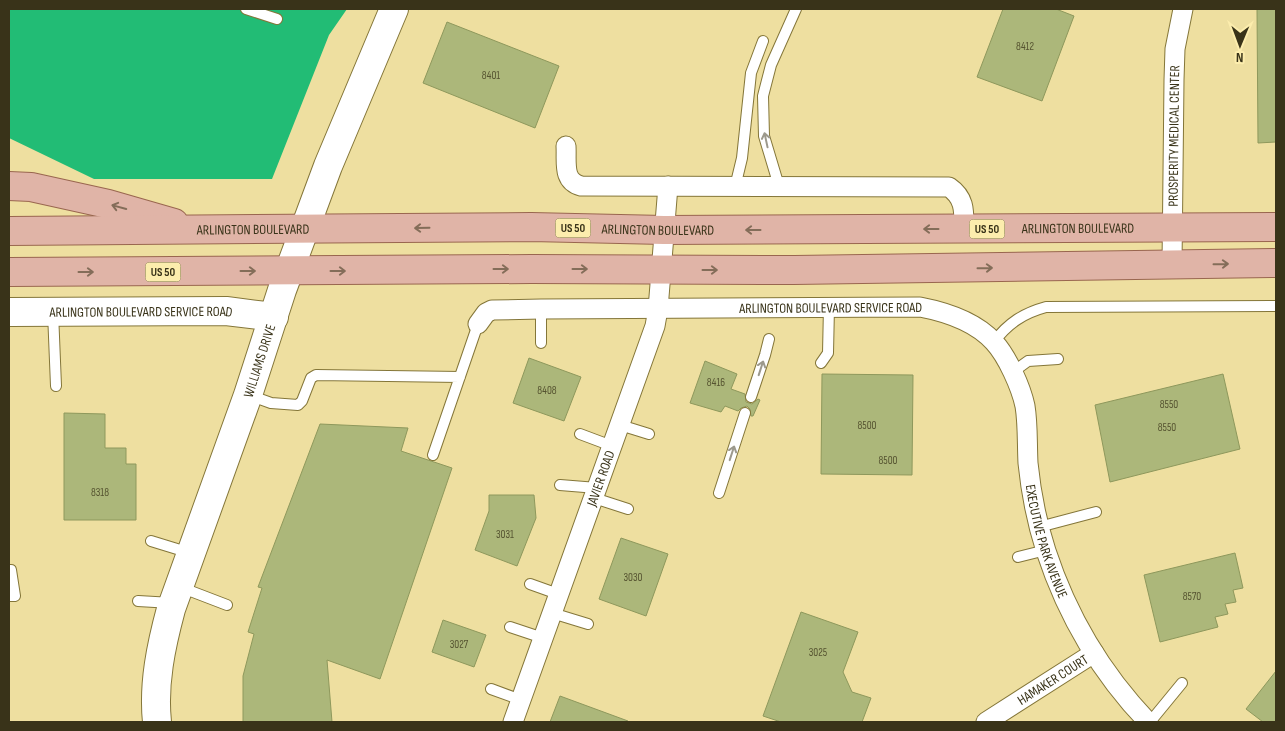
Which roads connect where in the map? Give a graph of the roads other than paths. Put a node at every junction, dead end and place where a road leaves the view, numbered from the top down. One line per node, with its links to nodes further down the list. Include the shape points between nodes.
1 (246, 9): 5 (lane)
2 (394, 9): 15 (street, WILLIAMS DRIVE, via 328,166)
3 (796, 9): 10 (lane, one-way to 3, via 764,136 763,96 771,65)
4 (1183, 9): 13 (street, PROSPERITY MEDICAL CENTER, via 1174,63)
5 (277, 19)
6 (763, 41): 11 (lane, via 751,73 742,158)
7 (566, 146): 9 (street, via 567,174 574,184 590,187)
8 (9, 186): 17 (main road, one-way to 8, via 108,204 31,187)
9 (668, 186): 11 (street); 16 (street, JAVIER ROAD)
10 (779, 186): 11 (street); 14 (street, via 948,187 961,201)
11 (735, 187)
12 (1276, 227): 13 (main road, ARLINGTON BOULEVARD / US 50)
13 (1173, 228): 14 (main road, ARLINGTON BOULEVARD / US 50); 20 (street, PROSPERITY MEDICAL CENTER)
14 (964, 229): 16 (main road, ARLINGTON BOULEVARD / US 50, one-way to 16)
15 (305, 230): 16 (main road, ARLINGTON BOULEVARD / US 50, one-way to 15, via 550,227); 17 (main road, ARLINGTON BOULEVARD / US 50); 22 (street, WILLIAMS DRIVE)
16 (664, 230): 21 (street, JAVIER ROAD)
17 (200, 231): 18 (main road, ARLINGTON BOULEVARD / US 50)
18 (9, 232)
19 (1276, 263): 20 (main road, US 50, one-way to 19)
20 (1172, 265): 21 (main road, US 50, one-way to 20)
21 (661, 270): 22 (main road, US 50, one-way to 21); 25 (street, JAVIER ROAD)
22 (289, 271): 23 (main road, US 50, one-way to 22); 30 (street, WILLIAMS DRIVE)
23 (9, 272)
24 (1276, 306): 33 (lane, via 1046,307 1028,312 1012,322)
25 (658, 308): 26 (street, ARLINGTON BOULEVARD SERVICE ROAD); 27 (street, ARLINGTON BOULEVARD SERVICE ROAD); 43 (street, JAVIER ROAD)
26 (829, 308): 33 (street, ARLINGTON BOULEVARD SERVICE ROAD, via 920,307 942,311 960,318); 36 (lane, via 828,353)
27 (541, 309): 31 (street, ARLINGTON BOULEVARD SERVICE ROAD, via 492,310 486,312); 34 (lane)
28 (9, 312): 29 (street, ARLINGTON BOULEVARD SERVICE ROAD)
29 (53, 312): 30 (street, ARLINGTON BOULEVARD SERVICE ROAD, via 226,312); 39 (lane)
30 (274, 317): 40 (street, WILLIAMS DRIVE)
31 (478, 324): 38 (lane)
32 (769, 339): 41 (lane, one-way to 32)
33 (994, 342): 37 (street, EXECUTIVE PARK AVENUE)
34 (541, 343)
35 (1058, 359): 37 (lane, via 1028,361)
36 (821, 363)
37 (1013, 372): 53 (street, EXECUTIVE PARK AVENUE, via 1025,408 1030,477)
38 (460, 377): 40 (lane, via 316,375 311,378 298,404 272,403); 47 (lane)
39 (56, 386)
40 (248, 395): 56 (street, WILLIAMS DRIVE)
41 (751, 397)
42 (745, 414): 50 (lane, one-way to 42)
43 (620, 425): 45 (lane); 46 (street, JAVIER ROAD)
44 (580, 434): 46 (lane)
45 (649, 434)
46 (612, 446): 49 (street, JAVIER ROAD)
47 (433, 455)
48 (560, 485): 49 (lane)
49 (596, 493): 51 (lane); 60 (street, JAVIER ROAD)
50 (719, 493)
51 (628, 509)
52 (1096, 512): 53 (lane)
53 (1039, 526): 55 (street, EXECUTIVE PARK AVENUE)
54 (150, 541): 56 (lane)
55 (1046, 550): 57 (lane); 69 (street, EXECUTIVE PARK AVENUE, via 1072,613)
56 (191, 554): 61 (street, WILLIAMS DRIVE)
57 (1018, 557)
58 (9, 570): 62 (lane, via 15,596)
59 (530, 584): 60 (lane)
60 (558, 594): 65 (street, JAVIER ROAD)
61 (176, 595): 63 (lane); 64 (lane); 73 (street, WILLIAMS DRIVE, via 162,644)
62 (9, 596)
63 (138, 601)
64 (227, 605)
65 (552, 613): 66 (lane); 68 (street, JAVIER ROAD)
66 (588, 624)
67 (510, 628): 68 (lane)
68 (543, 638): 72 (street, JAVIER ROAD)
69 (1094, 653): 75 (street, HAMAKER COURT); 76 (street, EXECUTIVE PARK AVENUE, via 1133,707)
70 (1182, 683): 76 (lane)
71 (491, 688): 72 (lane)
72 (521, 700): 74 (street, JAVIER ROAD)
73 (156, 722)
74 (512, 722)
75 (986, 722)
76 (1149, 722)

